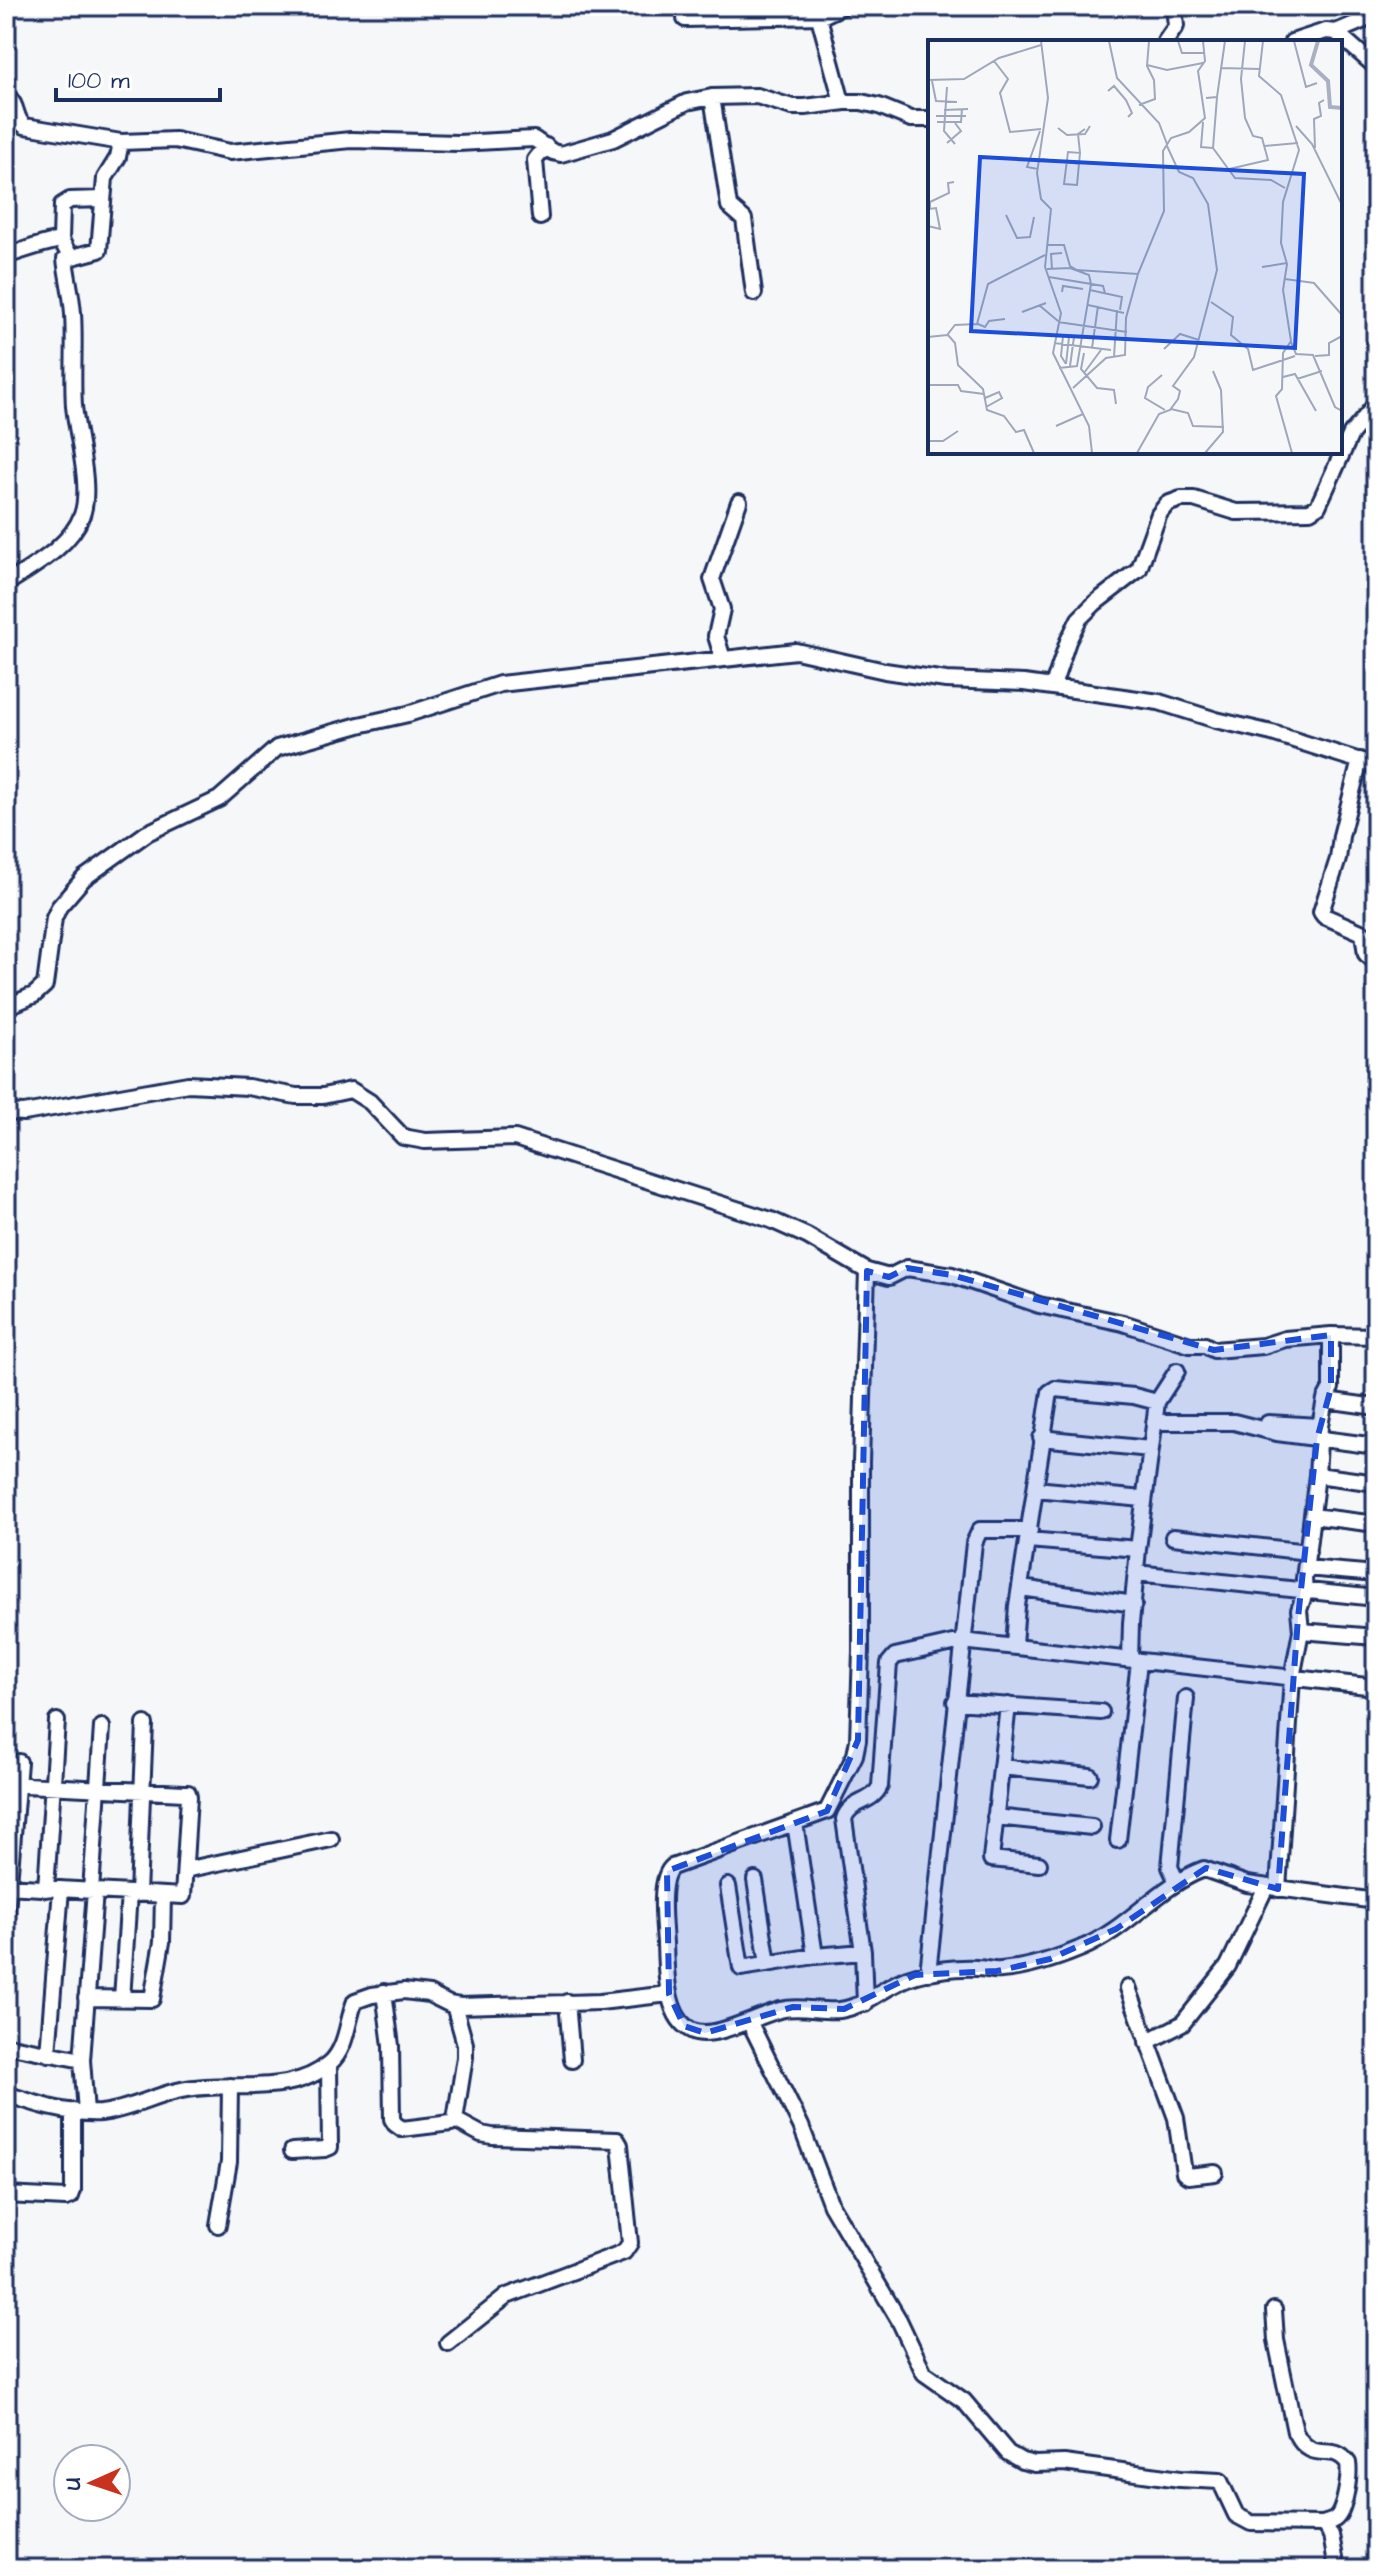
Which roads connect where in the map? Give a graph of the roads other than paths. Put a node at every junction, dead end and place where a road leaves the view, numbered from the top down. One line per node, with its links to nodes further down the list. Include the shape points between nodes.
1 (843, 6): 4 (street)
2 (1174, 6): 7 (street, via 1176,26)
3 (1376, 15): 6 (street)
4 (822, 16): 5 (street); 12 (street)
5 (685, 19)
6 (1336, 32): 8 (street); 9 (street)
7 (1166, 40)
8 (1298, 40)
9 (1376, 67)
10 (6, 95): 14 (street, via 16,106 21,125)
11 (712, 97): 12 (street, via 757,96 792,107); 15 (street, via 687,102 613,139 569,153 557,154); 21 (street, via 729,206 744,219)
12 (842, 102): 13 (street)
13 (928, 119)
14 (121, 142): 15 (street, via 175,140 240,152 351,140 534,139); 16 (street, via 105,178)
15 (546, 146): 17 (street, via 535,160)
16 (103, 199): 18 (street, via 64,203); 20 (street, via 99,250)
17 (540, 217)
18 (61, 240): 19 (street); 20 (street)
19 (6, 256)
20 (71, 258): 26 (street, via 65,259 85,501 73,533)
21 (754, 293)
22 (1376, 404): 23 (street)
23 (1342, 454)
24 (1342, 454): 28 (street, via 1318,506 1310,511 1236,512 1194,499 1167,504 1139,569 1079,619)
25 (739, 502): 27 (street, via 712,579 722,609 716,636)
26 (6, 584)
27 (723, 659): 28 (street, via 796,651 946,680); 32 (street, via 500,684 277,748 219,799 147,833 84,878 54,918 45,985)
28 (1053, 686): 29 (street, via 1159,702)
29 (1360, 760): 30 (street); 31 (street, via 1321,912 1363,933 1366,954)
30 (1376, 766)
31 (1376, 962)
32 (6, 1007)
33 (6, 1112): 34 (street, via 188,1084 296,1096 351,1090 403,1137 515,1138 771,1220)
34 (867, 1271): 35 (street, via 889,1277 907,1268 952,1275 1039,1305 1214,1350); 86 (street, via 857,1747 827,1811)
35 (1331, 1335): 36 (street); 38 (street, via 1331,1388)
36 (1376, 1336)
37 (1177, 1371): 39 (street)
38 (1326, 1400): 40 (street); 42 (street)
39 (1157, 1402): 41 (street); 43 (street, via 1055,1389)
40 (1376, 1407)
41 (1154, 1422): 42 (street, via 1234,1422 1277,1433); 45 (street)
42 (1320, 1433): 44 (street); 46 (street)
43 (1041, 1438): 45 (street); 48 (street)
44 (1376, 1446)
45 (1150, 1449): 49 (street)
46 (1317, 1475): 47 (street); 50 (street)
47 (1376, 1483)
48 (1035, 1489): 49 (street); 52 (street)
49 (1143, 1499): 54 (street)
50 (1312, 1516): 51 (street); 55 (street)
51 (1376, 1524)
52 (1029, 1535): 54 (street); 59 (street); 65 (street, via 977,1532)
53 (1173, 1537): 55 (street)
54 (1138, 1549): 57 (street)
55 (1308, 1552): 56 (street)
56 (1306, 1568): 58 (street); 60 (street)
57 (1136, 1573): 60 (street); 62 (street)
58 (1376, 1574)
59 (1021, 1588): 62 (street); 66 (street)
60 (1305, 1593): 61 (street); 63 (street, via 1299,1610)
61 (1376, 1598)
62 (1134, 1604): 67 (street)
63 (1301, 1631): 64 (street); 68 (street)
64 (1376, 1637)
65 (962, 1641): 66 (street); 71 (street); 104 (street, via 895,1656 889,1663 880,1786 873,1797 850,1807 844,1819)
66 (1014, 1645): 67 (street)
67 (1135, 1661): 68 (street); 89 (street)
68 (1292, 1678): 69 (street); 97 (street)
69 (1376, 1687)
70 (1186, 1698): 94 (street, via 1170,1867)
71 (955, 1702): 72 (street); 107 (street)
72 (1008, 1705): 73 (street); 78 (street)
73 (1101, 1712)
74 (57, 1721): 81 (street)
75 (145, 1724): 83 (street)
76 (102, 1727): 82 (street)
77 (19, 1762): 80 (street)
78 (1001, 1767): 79 (street); 85 (street)
79 (1090, 1776)
80 (11, 1784): 81 (street); 84 (street)
81 (54, 1786): 82 (street); 98 (street)
82 (98, 1788): 83 (street); 99 (street)
83 (142, 1790): 92 (street, via 188,1793); 100 (street)
84 (10, 1817): 90 (street)
85 (995, 1817): 87 (street); 91 (street, via 991,1859)
86 (795, 1823): 105 (street); 110 (street, via 667,1871 663,1911)
87 (1092, 1827)
88 (331, 1839): 92 (street)
89 (1118, 1840)
90 (9, 1850): 95 (street)
91 (1039, 1864)
92 (185, 1870): 101 (street, via 183,1896)
93 (755, 1880): 106 (street)
94 (1177, 1882): 97 (street, via 1204,1869); 107 (street, via 1085,1947 997,1971)
95 (7, 1886): 98 (street); 103 (street)
96 (728, 1886): 106 (street, via 741,1968)
97 (1272, 1888): 102 (street); 117 (street, via 1228,1966 1180,2026)
98 (53, 1889): 99 (street); 119 (street)
99 (93, 1891): 100 (street); 111 (street)
100 (134, 1893): 101 (street); 112 (street)
101 (163, 1895): 112 (street, via 153,1997)
102 (1376, 1901)
103 (6, 1920)
104 (863, 1952): 105 (street); 114 (street)
105 (815, 1956): 106 (street)
106 (768, 1964)
107 (928, 1973): 114 (street, via 894,1983)
108 (1128, 1988): 117 (street)
109 (384, 1992): 115 (street, via 429,1994); 122 (street, via 355,2001 342,2047); 126 (street, via 392,2119 402,2129)
110 (669, 1994): 113 (street); 116 (street, via 677,2016 695,2032)
111 (86, 1998): 112 (street); 120 (street)
112 (122, 1999)
113 (567, 2002): 115 (street); 121 (street)
114 (865, 2004): 116 (street, via 836,2010 793,2007)
115 (454, 2005): 126 (street, via 465,2044)
116 (749, 2021): 133 (street, via 784,2089 831,2205 924,2373 964,2401 1008,2453 1035,2464 1218,2480 1236,2515 1251,2523)
117 (1147, 2042): 128 (street, via 1176,2118 1184,2173)
118 (6, 2045): 119 (street)
119 (48, 2054): 120 (street)
120 (82, 2060): 125 (street)
121 (572, 2060)
122 (329, 2064): 123 (street, via 285,2083); 127 (street, via 330,2147)
123 (230, 2086): 125 (street, via 178,2090 102,2113); 130 (street, via 229,2162)
124 (6, 2094): 125 (street)
125 (79, 2112): 129 (street, via 71,2196)
126 (455, 2120): 132 (street, via 492,2136 617,2140 630,2243 624,2252 503,2298)
127 (292, 2151)
128 (1215, 2173)
129 (6, 2195)
130 (218, 2225)
131 (1274, 2310): 133 (street, via 1295,2432 1311,2451 1336,2452 1348,2463 1339,2514)
132 (448, 2343)
133 (1323, 2524): 134 (street, via 1331,2535)
134 (1337, 2569)

